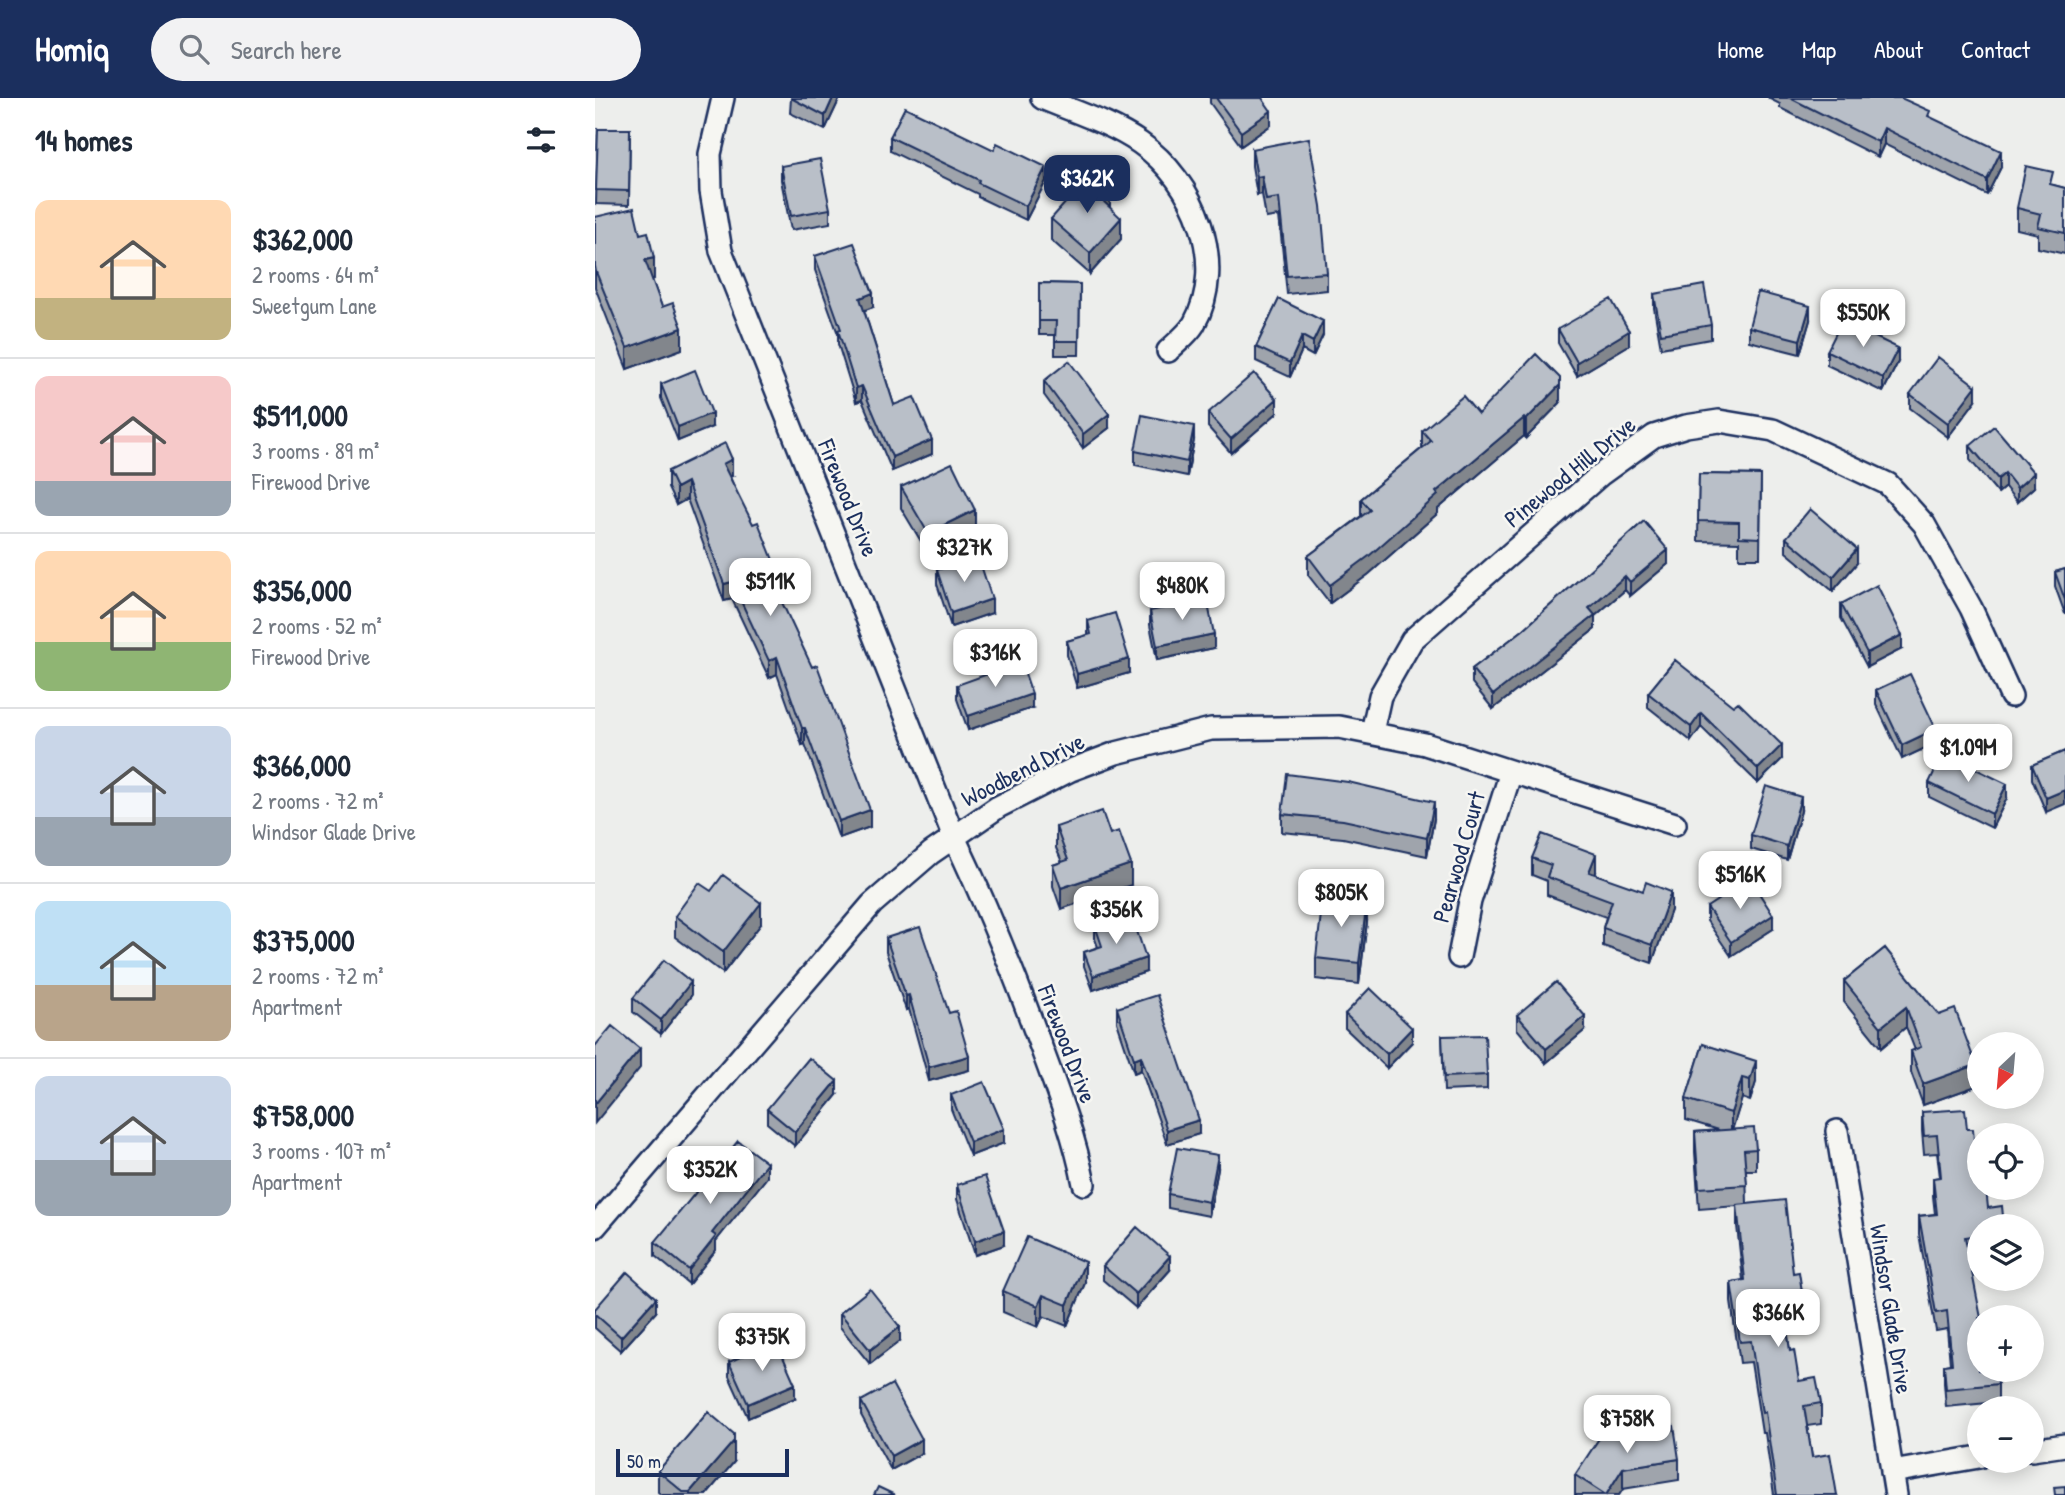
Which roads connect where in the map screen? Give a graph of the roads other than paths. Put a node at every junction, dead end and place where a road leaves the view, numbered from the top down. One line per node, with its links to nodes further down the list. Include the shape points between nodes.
1 (723, 98): 8 (street, Firewood Drive, via 710,154 721,251)
2 (1042, 98): 3 (street, via 1142,145 1178,182 1198,218 1208,256 1208,284 1192,326)
3 (1168, 351)
4 (2011, 696): 5 (street, Pinewood Hill Drive, via 1971,608 1924,524 1888,484 1773,430 1719,421 1654,436 1600,475 1412,640 1380,696)
5 (1372, 732): 6 (street, Woodbend Drive); 8 (street, Woodbend Drive, via 1277,726 1211,729 1169,738 1071,770 998,807)
6 (1511, 772): 7 (street, Woodbend Drive); 9 (street, Pearwood Court, via 1470,901)
7 (1675, 824)
8 (954, 837): 11 (street, Firewood Drive, via 1029,1014 1075,1138); 12 (street, Woodbend Drive, via 872,904)
9 (1459, 957)
10 (1837, 1131): 16 (street, Windsor Glade Drive)
11 (1084, 1184)
12 (595, 1227)
13 (2065, 1446): 14 (street)
14 (2044, 1449)
15 (1967, 1459): 16 (street)
16 (1892, 1472): 17 (street, Windsor Glade Drive)
17 (1896, 1495)

